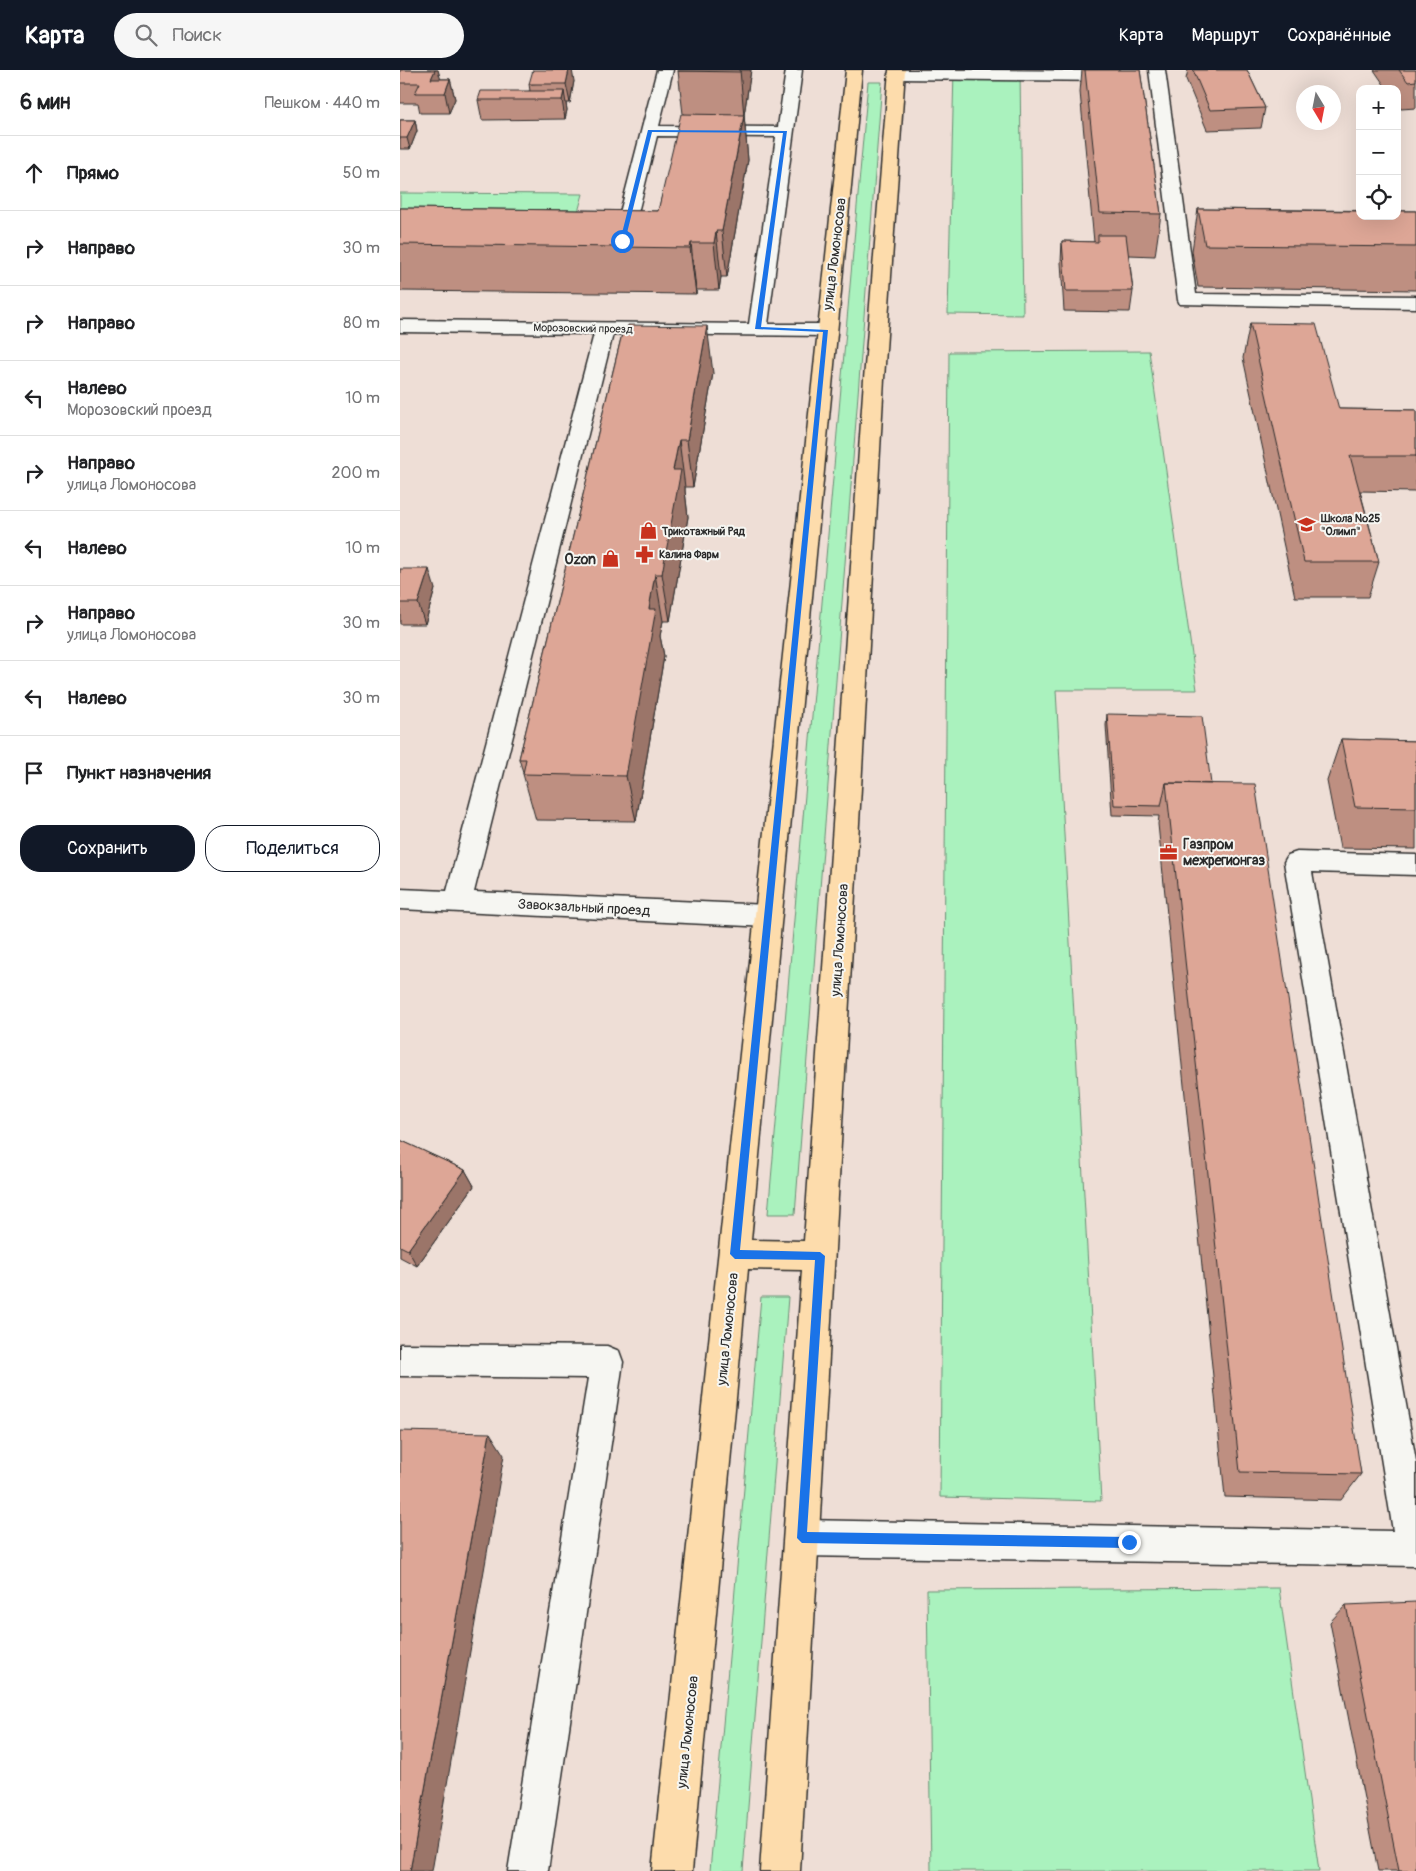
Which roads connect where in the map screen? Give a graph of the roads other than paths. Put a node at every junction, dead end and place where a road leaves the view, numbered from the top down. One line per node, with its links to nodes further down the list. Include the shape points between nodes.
1 (665, 70): 6 (street)
2 (794, 70): 7 (street)
3 (854, 72): 4 (main road); 13 (main road, улица Ломоносова)
4 (886, 73): 5 (street); 19 (main road, улица Ломоносова, via 873,388)
5 (1157, 73): 9 (street, via 1187,300)
6 (650, 131): 7 (street); 8 (street, via 622,241)
7 (785, 132): 12 (street)
8 (603, 241)
9 (1416, 302)
10 (400, 326): 11 (street, Морозовский проезд)
11 (605, 328): 12 (street, Морозовский проезд); 16 (street)
12 (758, 329): 13 (street, Морозовский проезд)
13 (826, 330): 17 (main road, улица Ломоносова)
14 (1416, 866): 22 (street, via 1297,862)
15 (400, 899): 16 (street, Завокзальный проезд)
16 (458, 901): 17 (street, Завокзальный проезд)
17 (768, 916): 18 (main road, улица Ломоносова)
18 (735, 1254): 19 (main road); 24 (main road, улица Ломоносова)
19 (820, 1256): 21 (main road, улица Ломоносова)
20 (400, 1360): 23 (street, via 607,1362)
21 (802, 1538): 22 (street); 25 (main road, улица Ломоносова)
22 (1415, 1549)
23 (528, 1871)
24 (672, 1871)
25 (780, 1871)

